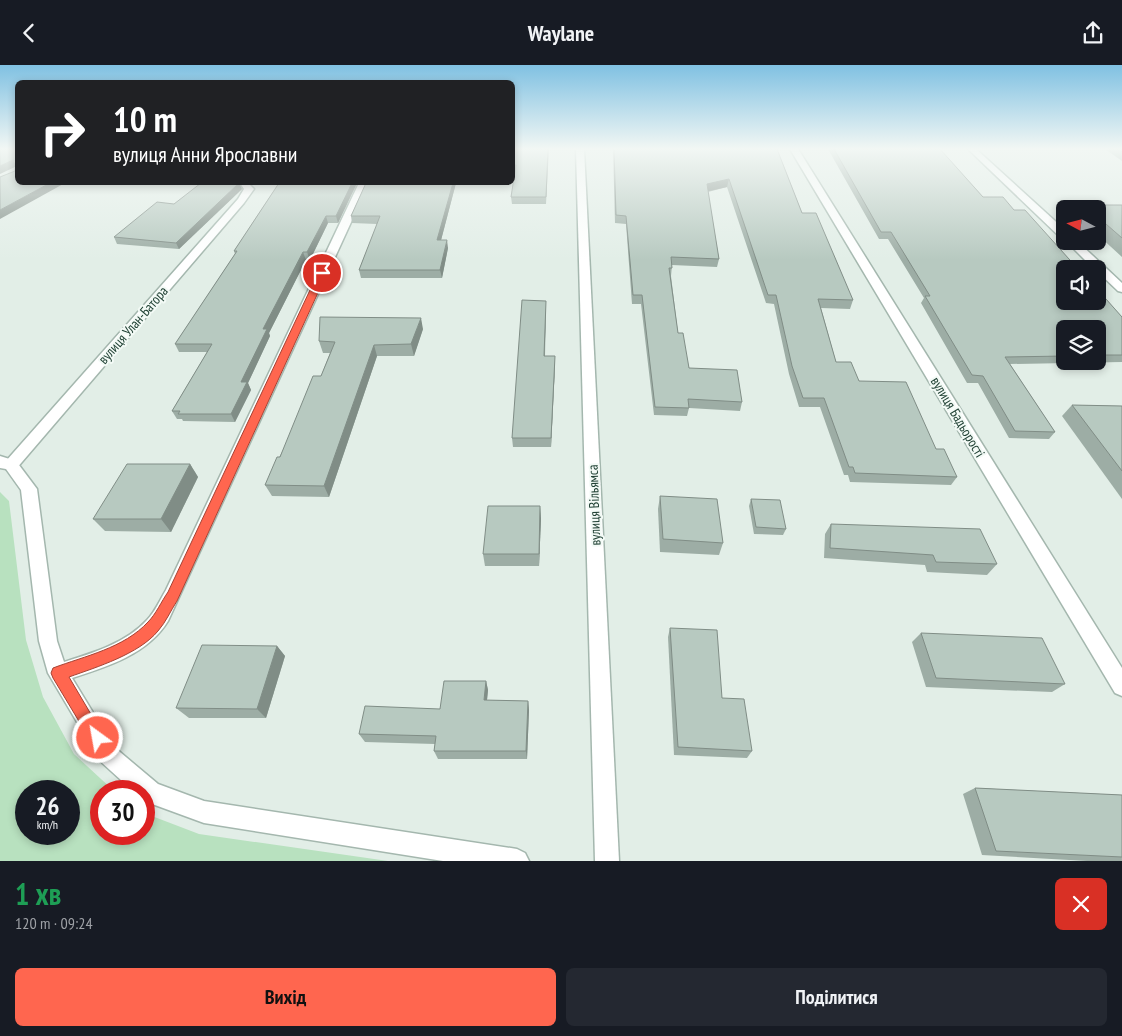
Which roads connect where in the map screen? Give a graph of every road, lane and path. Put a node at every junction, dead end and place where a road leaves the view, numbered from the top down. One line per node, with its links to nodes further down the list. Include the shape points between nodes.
1 (246, 186): 9 (street, вулиця Улан-Батора, via 248,189 241,201)
2 (363, 186): 10 (street, via 172,596 153,627 103,658)
3 (581, 186): 13 (street, вулиця Вільямса)
4 (817, 186): 11 (street, вулиця Бадьорості)
5 (1012, 186): 6 (street)
6 (1056, 228)
7 (1081, 250): 8 (street)
8 (1122, 289)
9 (6, 463): 10 (street, via 29,489 48,641)
10 (58, 673): 12 (street, via 107,754 151,793 204,813)
11 (1122, 686)
12 (517, 861)
13 (607, 861)

